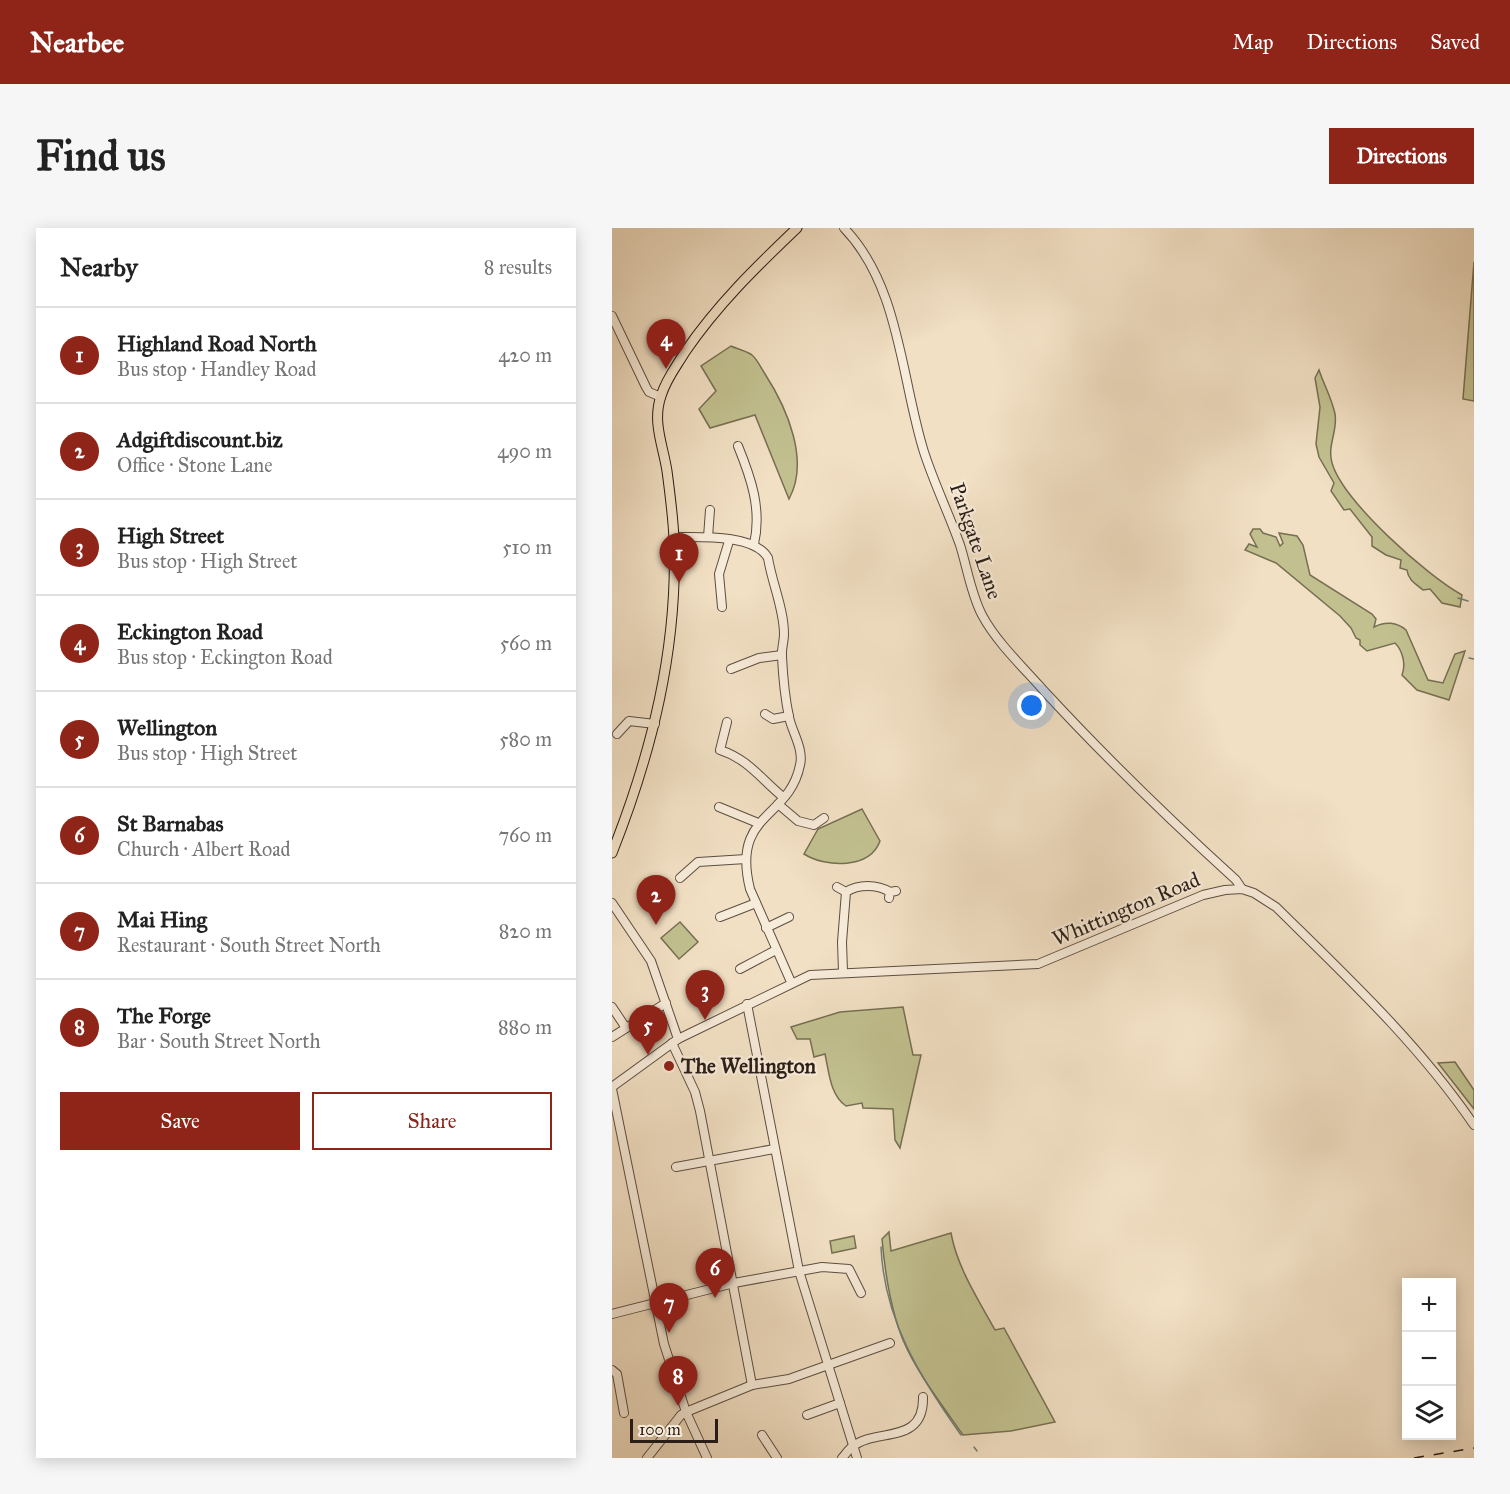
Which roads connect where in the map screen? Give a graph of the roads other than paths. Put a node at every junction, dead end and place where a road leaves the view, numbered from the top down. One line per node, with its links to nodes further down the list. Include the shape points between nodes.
1 (797, 228): 4 (main road, via 709,317 665,383)
2 (844, 228): 29 (street, Parkgate Lane, via 860,244 883,295 907,371 924,452 982,614 1016,659 1079,728)
3 (612, 316): 4 (street, via 646,387)
4 (660, 397): 7 (main road, via 657,425)
5 (738, 446): 10 (street, via 754,490 758,526)
6 (710, 510): 8 (street)
7 (674, 537): 8 (street); 17 (main road, via 671,626)
8 (708, 537): 9 (street)
9 (729, 541): 10 (street); 11 (street, via 719,574)
10 (754, 544): 12 (street, via 768,558 783,625)
11 (722, 607)
12 (782, 655): 13 (street, via 759,658); 15 (street)
13 (731, 669)
14 (765, 714): 15 (street, via 772,719)
15 (789, 716): 19 (street, via 801,763 795,781)
16 (727, 722): 19 (street, via 720,750 750,764)
17 (655, 724): 18 (street, via 629,722); 23 (main road)
18 (617, 734)
19 (780, 800): 21 (street, via 798,821 814,825); 22 (street)
20 (719, 807): 22 (street)
21 (824, 818)
22 (758, 823): 25 (street, via 750,837)
23 (612, 853)
24 (690, 855): 26 (street)
25 (746, 859): 26 (street); 33 (street)
26 (693, 864): 27 (street)
27 (680, 878)
28 (837, 887): 30 (street)
29 (1242, 889): 39 (street, Whittington Road, via 1203,895 1038,964); 48 (street, via 1276,907 1368,998 1414,1047)
30 (846, 892): 31 (street, via 869,886 883,887); 39 (street)
31 (892, 893)
32 (612, 903): 41 (street, via 651,961)
33 (756, 903): 34 (street); 36 (street)
34 (720, 917)
35 (789, 918): 36 (street)
36 (766, 928): 37 (street)
37 (776, 950): 38 (street); 40 (street)
38 (740, 969)
39 (843, 972): 40 (street, Whittington Road, via 810,975)
40 (791, 982): 42 (street, Whittington Road)
41 (666, 1003): 44 (street); 46 (street)
42 (747, 1004): 46 (street, Whittington Road); 49 (street)
43 (612, 1007): 44 (street)
44 (626, 1028): 45 (street)
45 (612, 1037)
46 (675, 1041): 47 (street, Whittington Road); 50 (street, via 695,1092)
47 (612, 1088): 55 (street)
48 (1474, 1125)
49 (774, 1149): 50 (street); 52 (street)
50 (710, 1160): 51 (street); 53 (street)
51 (676, 1167)
52 (799, 1271): 53 (street); 54 (street, via 836,1266 849,1269); 58 (street)
53 (734, 1284): 55 (street); 60 (street)
54 (861, 1293)
55 (655, 1301): 56 (street); 63 (street)
56 (612, 1314)
57 (891, 1343): 58 (street)
58 (828, 1365): 60 (street, via 789,1379); 62 (street)
59 (612, 1370): 64 (street, via 617,1374)
60 (752, 1385): 63 (street)
61 (923, 1397): 67 (street, via 923,1413 916,1423)
62 (840, 1403): 65 (street); 67 (street)
63 (686, 1412): 68 (street); 69 (street)
64 (624, 1413)
65 (807, 1415)
66 (762, 1435): 70 (street)
67 (853, 1446): 71 (street); 72 (street)
68 (706, 1457)
69 (647, 1458)
70 (777, 1458)
71 (842, 1458)
72 (857, 1458)

